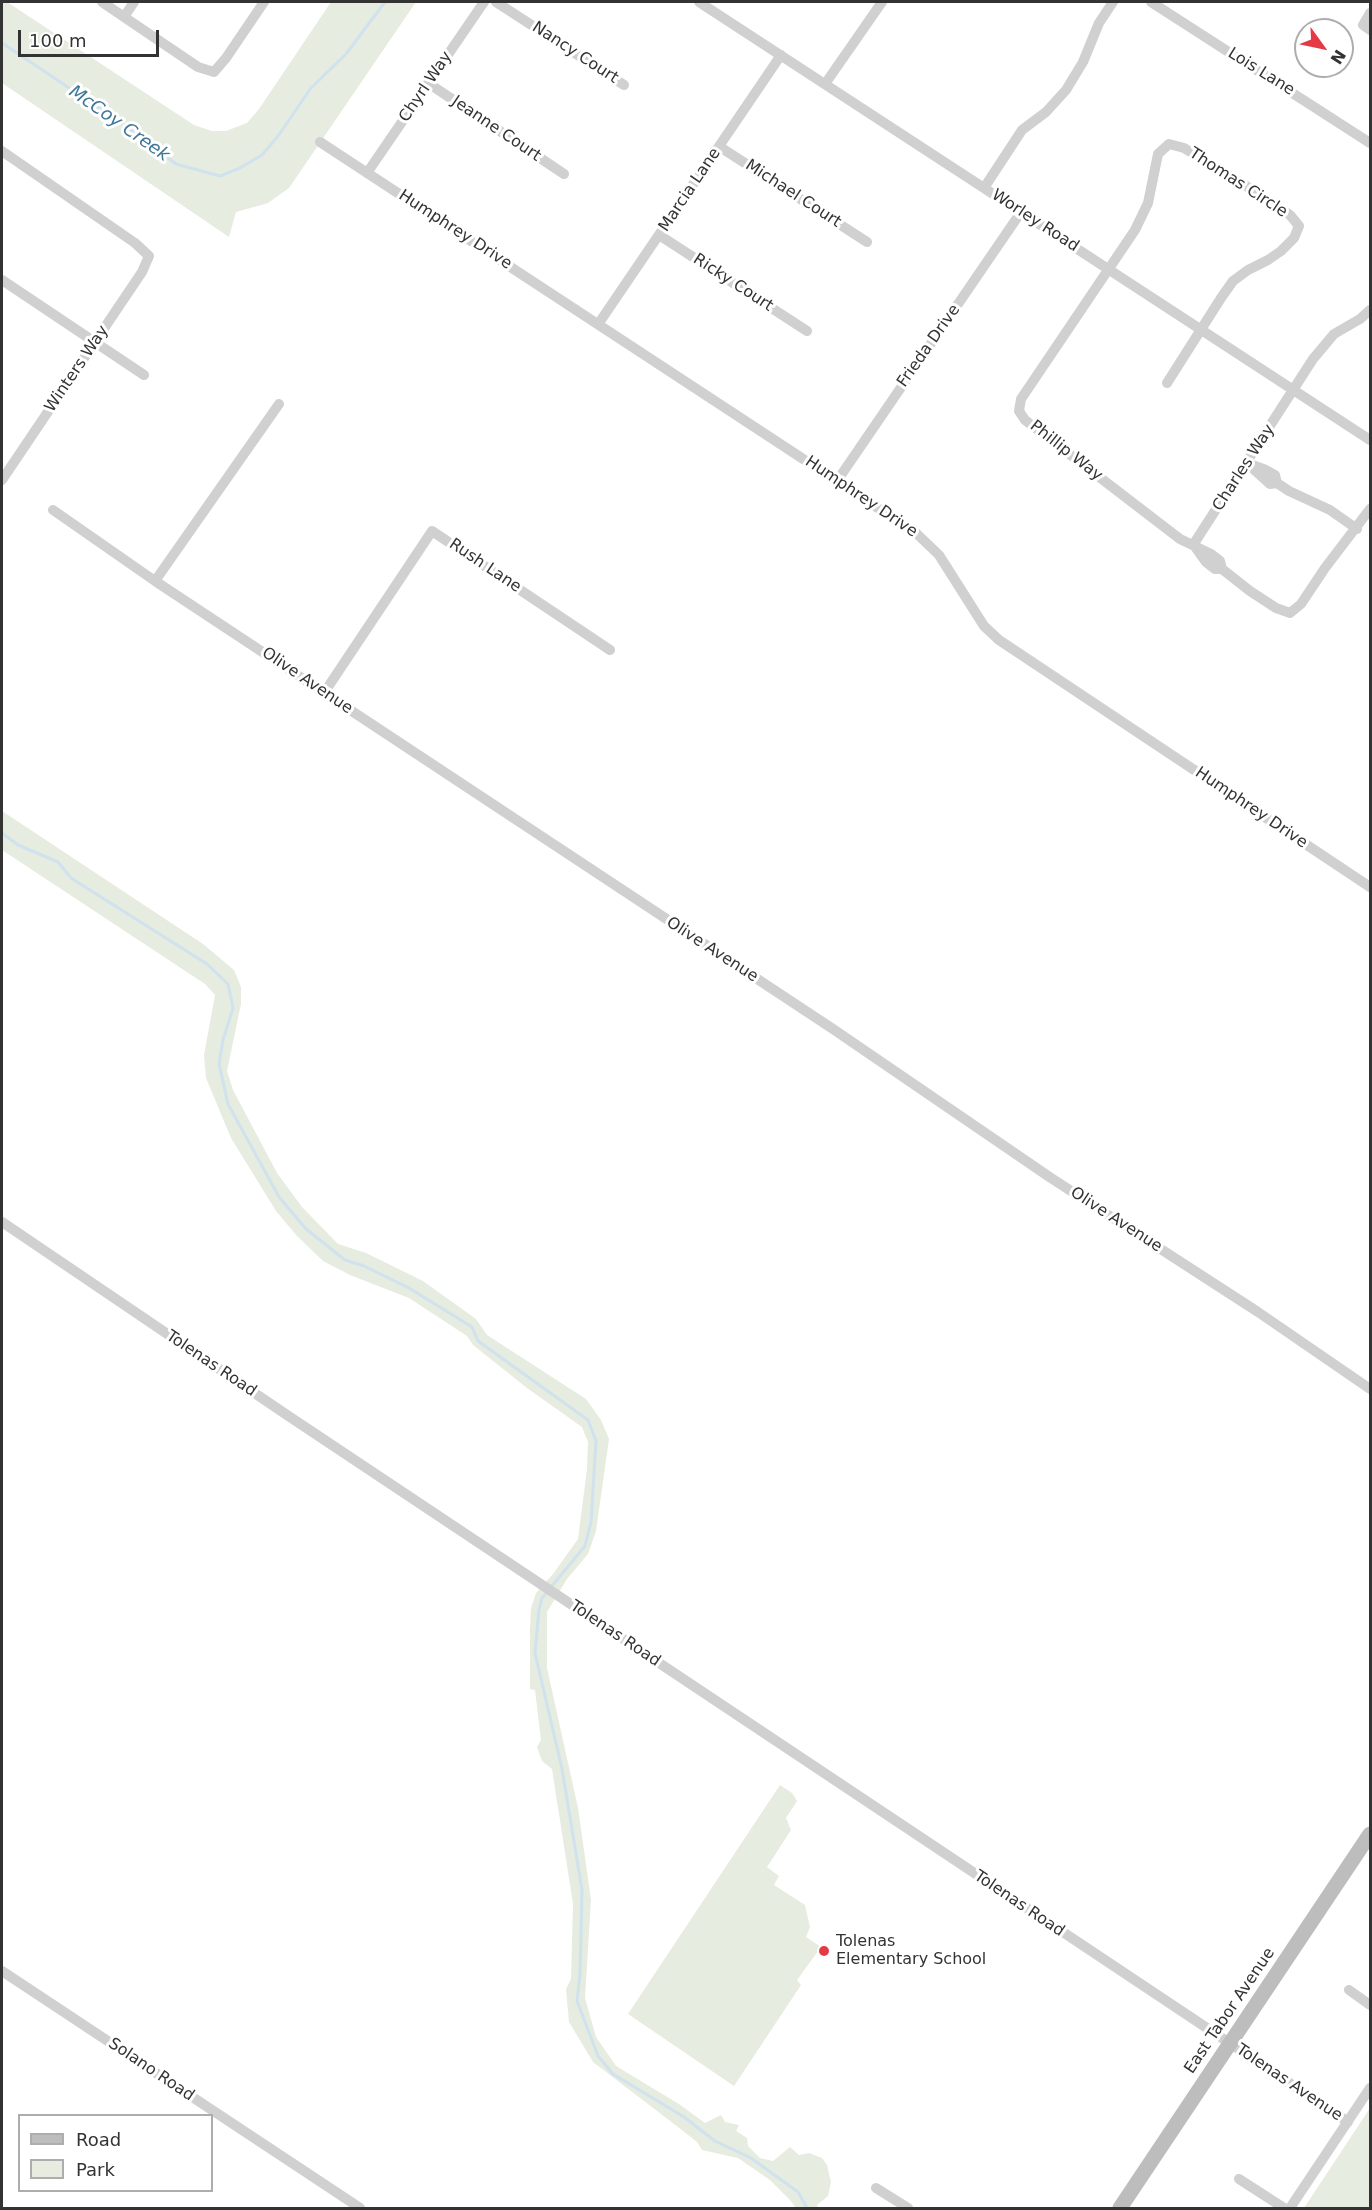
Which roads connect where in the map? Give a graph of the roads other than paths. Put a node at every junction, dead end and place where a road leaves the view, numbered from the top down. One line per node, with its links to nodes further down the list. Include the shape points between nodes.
1 (102, 2): 11 (street)
2 (134, 2): 11 (street)
3 (264, 2): 11 (street, via 214,72 198,67)
4 (484, 2): 14 (street, Chyrl Way)
5 (496, 2): 16 (street, Nancy Court)
6 (699, 2): 13 (street, Worley Road)
7 (882, 2): 15 (street)
8 (1113, 2): 23 (street, via 1066,90 1022,130)
9 (1151, 2): 18 (street, Lois Lane)
10 (1371, 13): 12 (street, via 1363,25)
11 (124, 17)
12 (1371, 30)
13 (781, 56): 15 (street, Worley Road); 19 (street, Marcia Lane)
14 (428, 83): 21 (street, Chyrl Way); 22 (street, Jeanne Court)
15 (825, 84): 23 (street, Worley Road)
16 (624, 86)
17 (320, 142): 21 (street, Humphrey Drive)
18 (1371, 143)
19 (720, 147): 25 (street, Marcia Lane); 26 (street, Michael Court)
20 (2, 151): 33 (street, Winters Way, via 149,256)
21 (367, 173): 30 (street, Humphrey Drive)
22 (564, 174)
23 (984, 188): 24 (street, Worley Road)
24 (1021, 212): 27 (street, Worley Road); 41 (street, Frieda Drive)
25 (659, 235): 30 (street, Marcia Lane); 32 (street, Ricky Court)
26 (867, 242)
27 (1110, 269): 31 (street, Worley Road); 31 (street, Thomas Circle, via 1148,203 1158,154 1169,144 1184,148 1290,215 1299,226 1294,238 1233,282); 45 (street, Phillip Way, via 1021,399 1019,411 1025,420)
28 (2, 280): 33 (street)
29 (1371, 310): 36 (street, via 1334,334 1312,359)
30 (599, 323): 41 (street, Humphrey Drive)
31 (1202, 329): 35 (street); 36 (street, Worley Road)
32 (807, 331)
33 (95, 343): 34 (street); 40 (street, Winters Way)
34 (144, 375)
35 (1167, 382)
36 (1295, 390): 38 (street, Worley Road); 39 (street, Charles Way)
37 (279, 404): 46 (street)
38 (1371, 440)
39 (1247, 463): 44 (street, via 1275,475 1277,483 1289,491 1330,510); 45 (street, Charles Way)
40 (2, 480)
41 (837, 480): 49 (street, Humphrey Drive, via 916,533 939,555 984,626 999,640)
42 (1371, 509): 44 (street, Phillip Way)
43 (53, 510): 46 (street, Olive Avenue)
44 (1357, 529): 45 (street, Phillip Way, via 1290,613 1276,608 1222,569 1220,561)
45 (1193, 545)
46 (155, 580): 48 (street, Olive Avenue)
47 (610, 650): 48 (street, Rush Lane, via 432,531)
48 (324, 693): 51 (street, Olive Avenue)
49 (1371, 887)
50 (2, 1222): 56 (street, Tolenas Road)
51 (1371, 1389)
52 (1371, 1834): 56 (main road, East Tabor Avenue)
53 (2, 1971): 61 (street, Solano Road)
54 (1349, 1990): 55 (street)
55 (1371, 2005)
56 (1230, 2043): 58 (street, Tolenas Avenue); 63 (main road, East Tabor Avenue)
57 (1371, 2088): 58 (street)
58 (1348, 2122): 65 (street)
59 (1239, 2179): 64 (street)
60 (876, 2188): 62 (street)
61 (360, 2208)
62 (908, 2208)
63 (1120, 2208)
64 (1284, 2208)
65 (1290, 2208)

